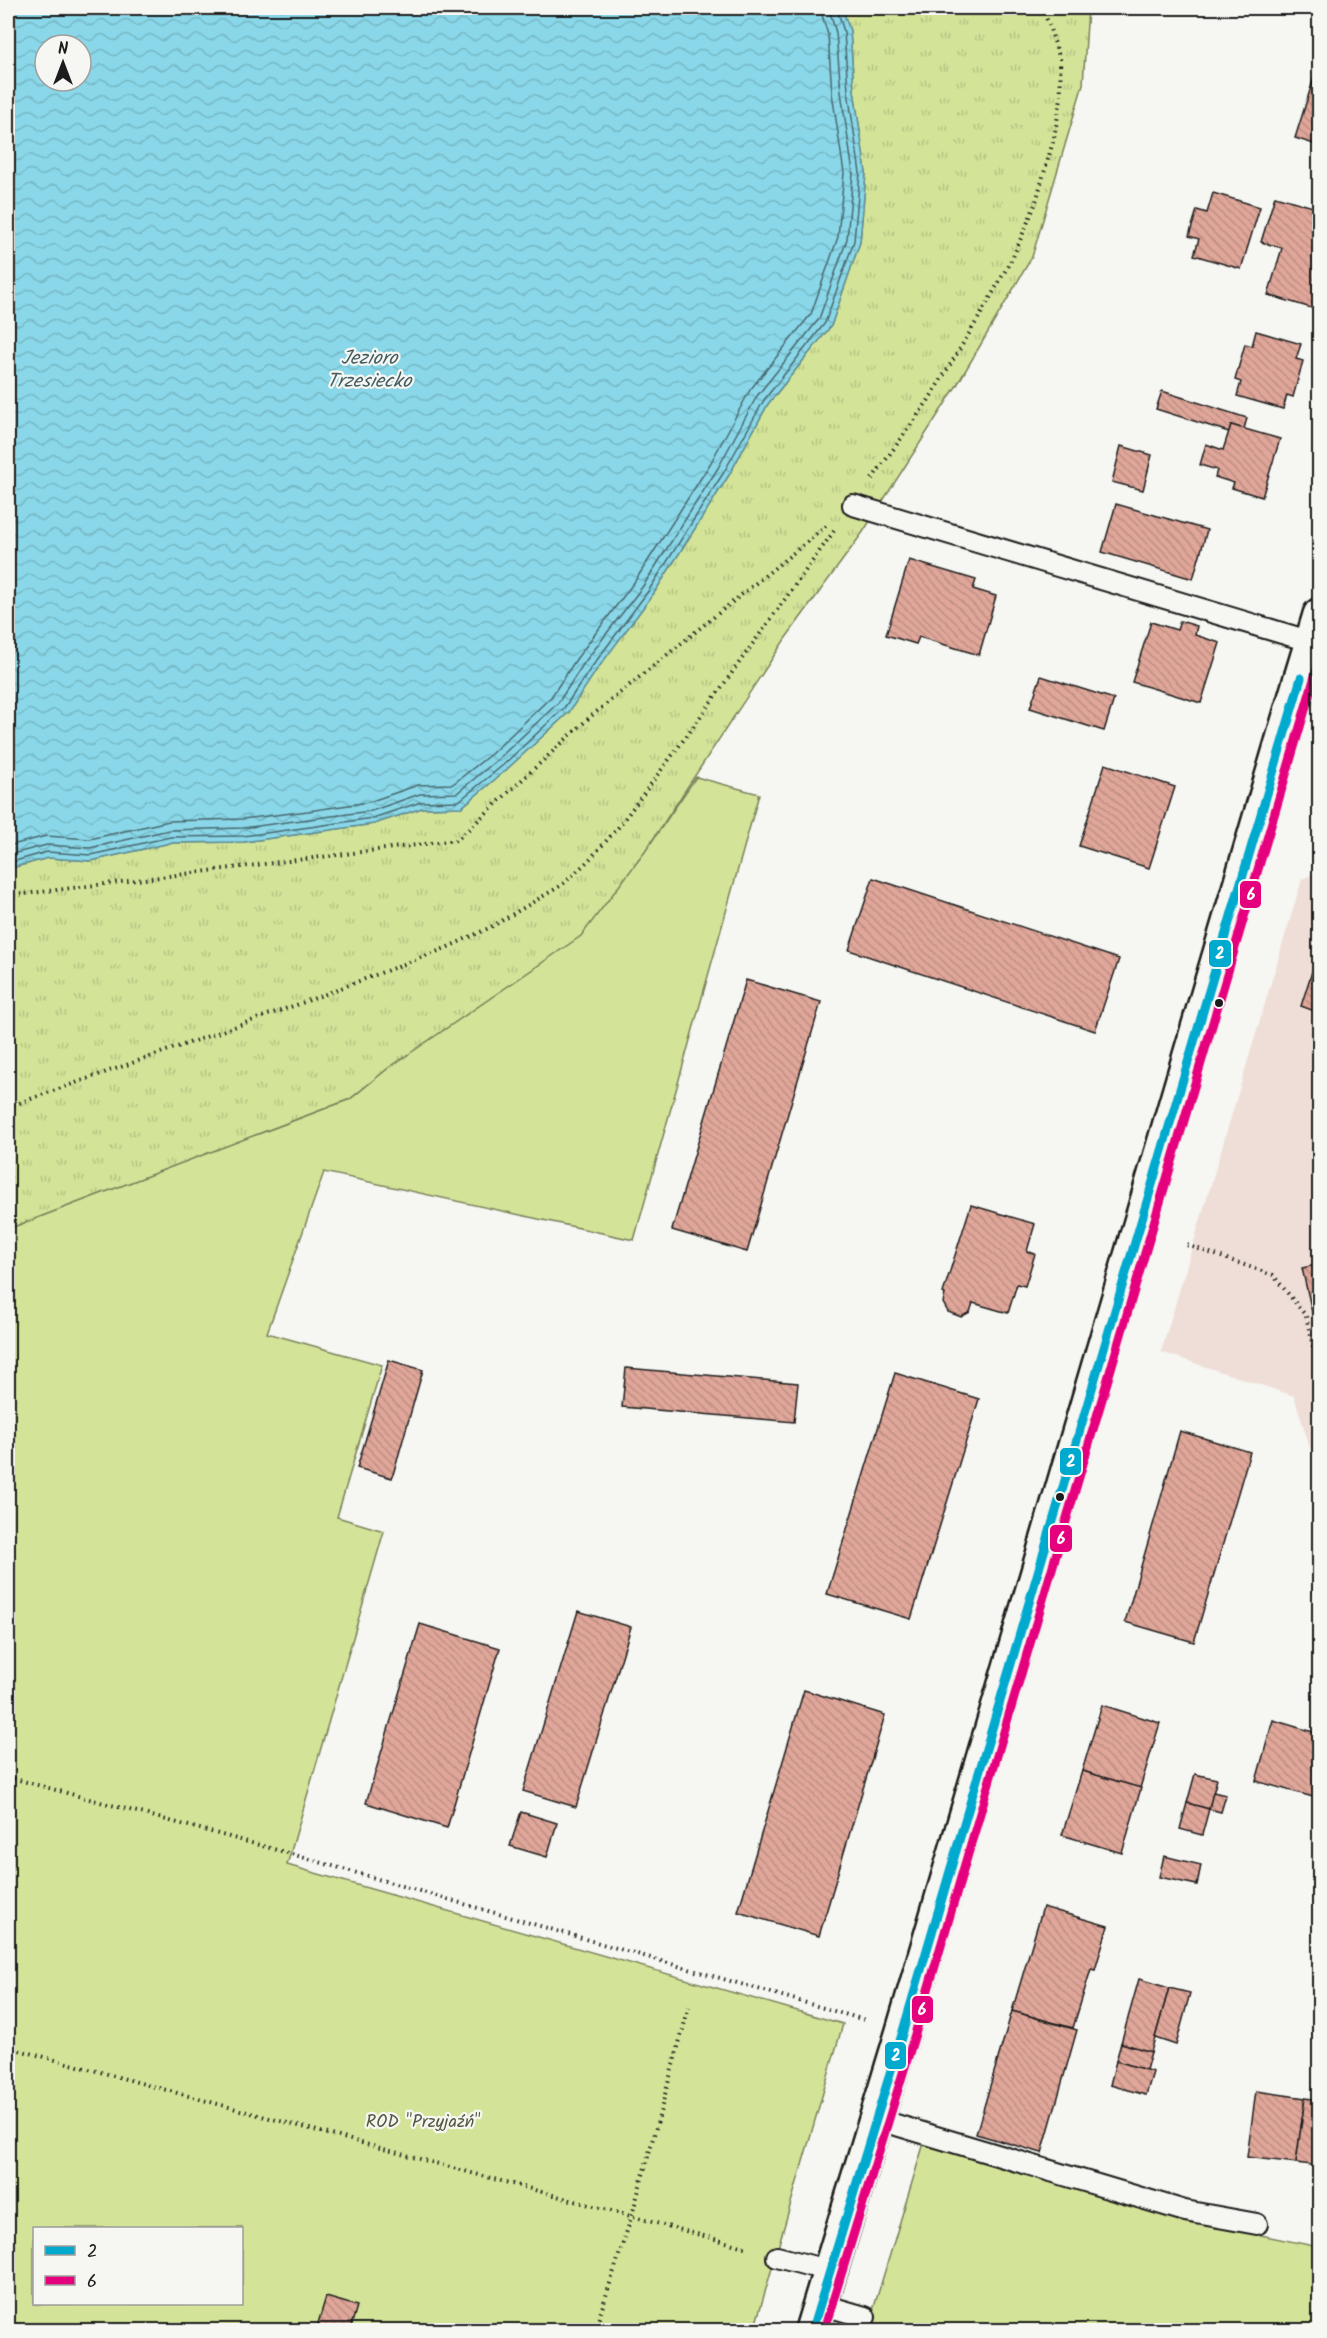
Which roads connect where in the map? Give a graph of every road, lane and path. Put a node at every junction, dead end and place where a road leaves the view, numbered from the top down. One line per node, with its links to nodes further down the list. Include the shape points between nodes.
1 (1043, 8): 2 (path, via 1060,58 1061,98 1035,205 1013,257 981,314 928,401)
2 (853, 505): 3 (lane); 5 (path, via 590,717 457,840); 6 (path, via 617,829 562,885 491,927 446,948)
3 (1316, 628): 4 (street)
4 (1310, 682): 11 (street)
5 (8, 896)
6 (8, 1107)
7 (1187, 1245): 8 (path, via 1273,1275 1305,1316)
8 (1320, 1377)
9 (8, 1777): 11 (path, via 280,1851)
10 (688, 2007): 14 (path)
11 (903, 2031): 13 (street)
12 (8, 2047): 14 (path)
13 (876, 2120): 15 (lane, via 1185,2211); 17 (street)
14 (632, 2215): 16 (path); 20 (path)
15 (1257, 2224)
16 (777, 2257): 17 (lane)
17 (830, 2271): 18 (street)
18 (816, 2317): 19 (lane)
19 (865, 2317)
20 (595, 2331)

